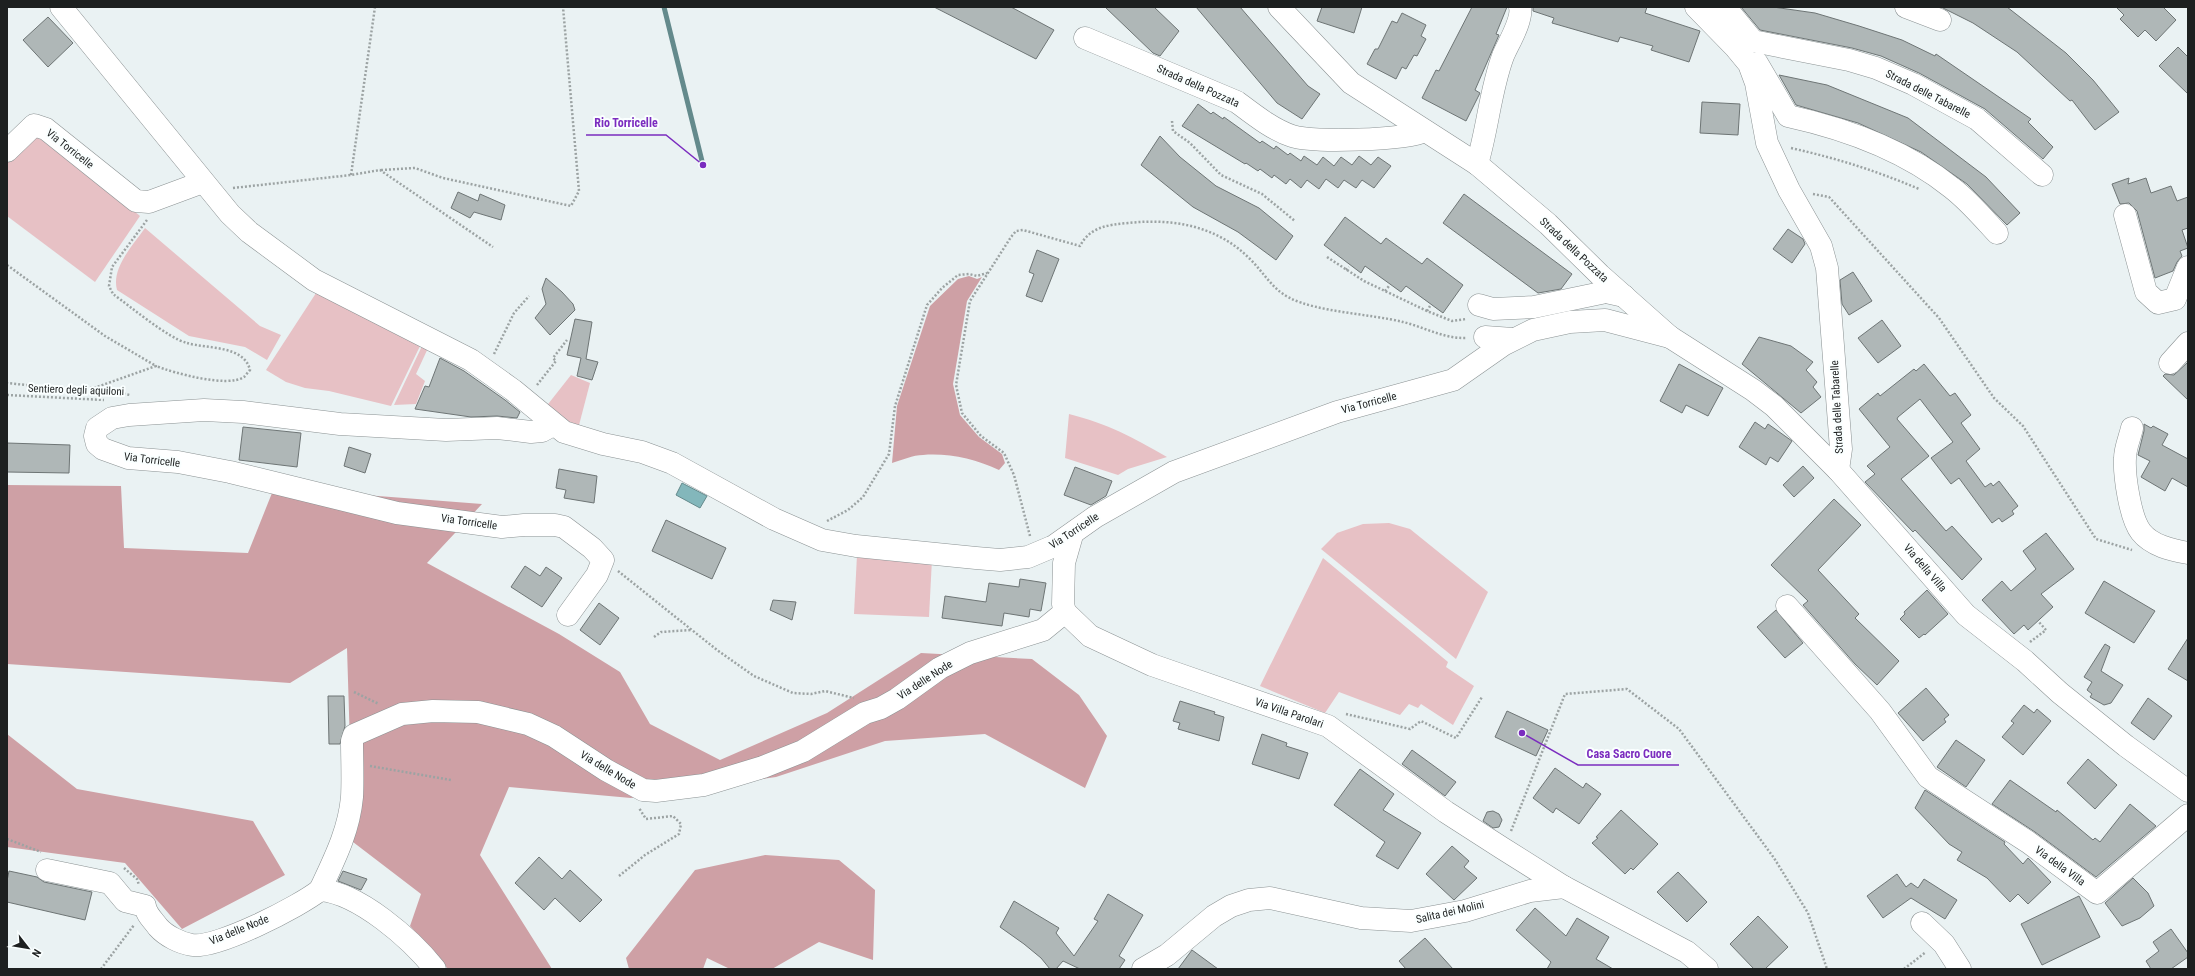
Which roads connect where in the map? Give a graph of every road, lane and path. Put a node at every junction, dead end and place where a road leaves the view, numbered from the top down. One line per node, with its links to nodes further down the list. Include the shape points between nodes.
1 (61, 7): 19 (street, Via Torricelle)
2 (375, 7): 18 (path)
3 (563, 7): 16 (path, via 579,191 571,206 443,178 415,168)
4 (1279, 7): 12 (street, Strada della Pozzata, via 1351,83)
5 (1520, 7): 15 (street, via 1515,29 1492,88 1483,145)
6 (1700, 7): 10 (street, Strada delle Tabarelle); 17 (street, Strada delle Tabarelle, via 1730,14 1753,41 1856,62 1914,84 1977,119)
7 (1906, 7): 8 (street)
8 (1940, 20)
9 (1085, 38): 12 (street, Strada della Pozzata, via 1237,102 1291,136 1306,139 1378,138 1415,136)
10 (1742, 54): 13 (street, Strada delle Tabarelle, via 1756,83); 26 (street, Strada delle Tabarelle, via 1757,63 1788,116 1872,140 1907,158 1953,188)
11 (1172, 121): 25 (path, via 1173,131 1190,143 1221,175 1262,194)
12 (1426, 131): 15 (street, Strada della Pozzata)
13 (1767, 143): 21 (street, Strada delle Tabarelle); 22 (path, via 1841,159 1875,170)
14 (7, 151): 19 (street, Via Torricelle, via 34,125 46,129 136,201 149,202)
15 (1477, 164): 37 (street, Strada della Pozzata, via 1548,224)
16 (380, 170): 18 (path); 27 (path)
17 (2042, 175)
18 (351, 176): 20 (path)
19 (203, 182): 48 (street, Via Torricelle, via 248,232 314,280 447,347)
20 (227, 188)
21 (1789, 190): 57 (street, Strada delle Tabarelle, via 1821,246 1827,268 1841,449); 60 (path, via 1829,197 1939,318 1994,398 2023,426 2096,539)
22 (1925, 192)
23 (2124, 215): 31 (street, via 2146,292 2158,303 2174,299)
24 (147, 220): 47 (path, via 112,267 109,286 113,294 173,337 186,343 237,354 248,362 250,370 243,377 226,381 174,373)
25 (1295, 222)
26 (1997, 234)
27 (493, 247)
28 (1327, 257): 32 (path)
29 (7, 265): 47 (path, via 105,336)
30 (1349, 266): 32 (path)
31 (2188, 267)
32 (1346, 270): 35 (path)
33 (987, 273): 41 (path, via 1016,231 1023,230 1080,246 1085,236 1095,230 1117,224 1174,221 1220,236 1252,260 1280,291 1301,303 1404,322 1446,336); 58 (path, via 977,276 958,275 927,305 895,406 889,454 863,497 848,510); 61 (path, via 970,301 956,385 962,414 981,436 1004,453 1014,475)
34 (1388, 286): 35 (path)
35 (1385, 291): 40 (path)
36 (529, 296): 48 (path, via 514,313)
37 (1624, 296): 39 (street, via 1606,292 1534,307); 42 (street, Strada della Pozzata)
38 (1430, 306): 40 (path)
39 (1486, 307): 40 (path, via 1489,316 1452,321)
40 (1426, 311)
41 (1485, 337): 43 (street, Via Torricelle)
42 (1670, 337): 43 (street, Via Torricelle, via 1625,324 1588,320 1533,330); 57 (street, Via della Villa, via 1774,406)
43 (1513, 339): 59 (street, Via Torricelle, via 1453,380 1330,414 1174,472 1095,517)
44 (567, 340): 54 (path, via 553,358 556,361)
45 (2188, 343): 46 (street)
46 (2170, 363)
47 (156, 366): 50 (path)
48 (486, 370): 54 (street, Via Torricelle)
49 (7, 383): 50 (path)
50 (94, 388): 52 (path)
51 (7, 395): 53 (path, Sentiero degli aquiloni)
52 (137, 396)
53 (105, 400)
54 (525, 401): 55 (street, Via Torricelle)
55 (553, 424): 61 (street, Via Torricelle, via 576,437 642,452 672,462 774,520 822,540 856,546 1000,560 1028,557); 63 (street, Via Torricelle, via 542,431 530,432 497,428 446,430 340,424 243,412 204,410 112,418 97,428 95,436 97,444 103,449 128,458 178,462 230,472 397,513 502,527 564,527 592,548)
56 (2132, 428): 62 (street, via 2124,457 2135,521 2150,539 2170,549)
57 (1838, 470): 70 (street, Via della Villa, via 1966,615)
58 (824, 522)
59 (1072, 535): 61 (street, Via Torricelle); 65 (street, via 1064,563)
60 (2136, 551)
61 (1036, 553)
62 (2188, 553)
63 (603, 560): 66 (street, via 597,575); 68 (path)
64 (1787, 606): 78 (street, Via della Villa, via 1880,711 1928,777 2028,842 2097,893)
65 (1065, 612): 73 (street, Via Villa Parolari, via 1090,636 1152,665); 76 (street, Via delle Node, via 1043,630 970,653 940,668 897,699 865,713 802,751 763,767 704,785 656,791)
66 (568, 615)
67 (2038, 621): 70 (path, via 2046,630)
68 (692, 630): 69 (path, via 661,632); 72 (path, via 754,676 793,693 811,694 825,691)
69 (654, 637)
70 (2015, 654): 77 (street, Via della Villa, via 2126,746)
71 (1482, 696): 73 (path, via 1456,738 1421,721 1410,729 1333,712)
72 (860, 699)
73 (1328, 726): 79 (street, Via Villa Parolari, via 1446,812)
74 (352, 764): 75 (path); 76 (street, Via delle Node, via 354,735 402,714 478,712 528,724 554,736 606,770); 83 (street, Via delle Node, via 352,797 346,828 340,849)
75 (451, 780)
76 (643, 790): 81 (path, via 639,808 646,820 673,816 681,824 679,834 645,855)
77 (2188, 791)
78 (2188, 815)
79 (1502, 848): 82 (street, Via Villa Parolari); 91 (path, via 1565,694 1627,689 1679,728 1785,876 1808,913)
80 (47, 870): 84 (street, via 110,883 125,901)
81 (619, 876)
82 (1564, 887): 89 (street, Salita dei Molini, via 1530,891 1465,911 1411,921 1361,918 1270,898 1249,900 1231,906 1214,916 1167,955); 90 (street, via 1687,952)
83 (320, 890): 84 (street, Via delle Node, via 306,900 251,928 209,943 193,945 174,939 162,931); 88 (street, via 369,909 421,951)
84 (145, 909): 87 (path)
85 (1922, 923): 86 (street)
86 (1944, 944): 92 (path, via 1923,954); 93 (street)
87 (101, 969)
88 (435, 969)
89 (1143, 969)
90 (1707, 969)
91 (1827, 969)
92 (1904, 969)
93 (1960, 969)

